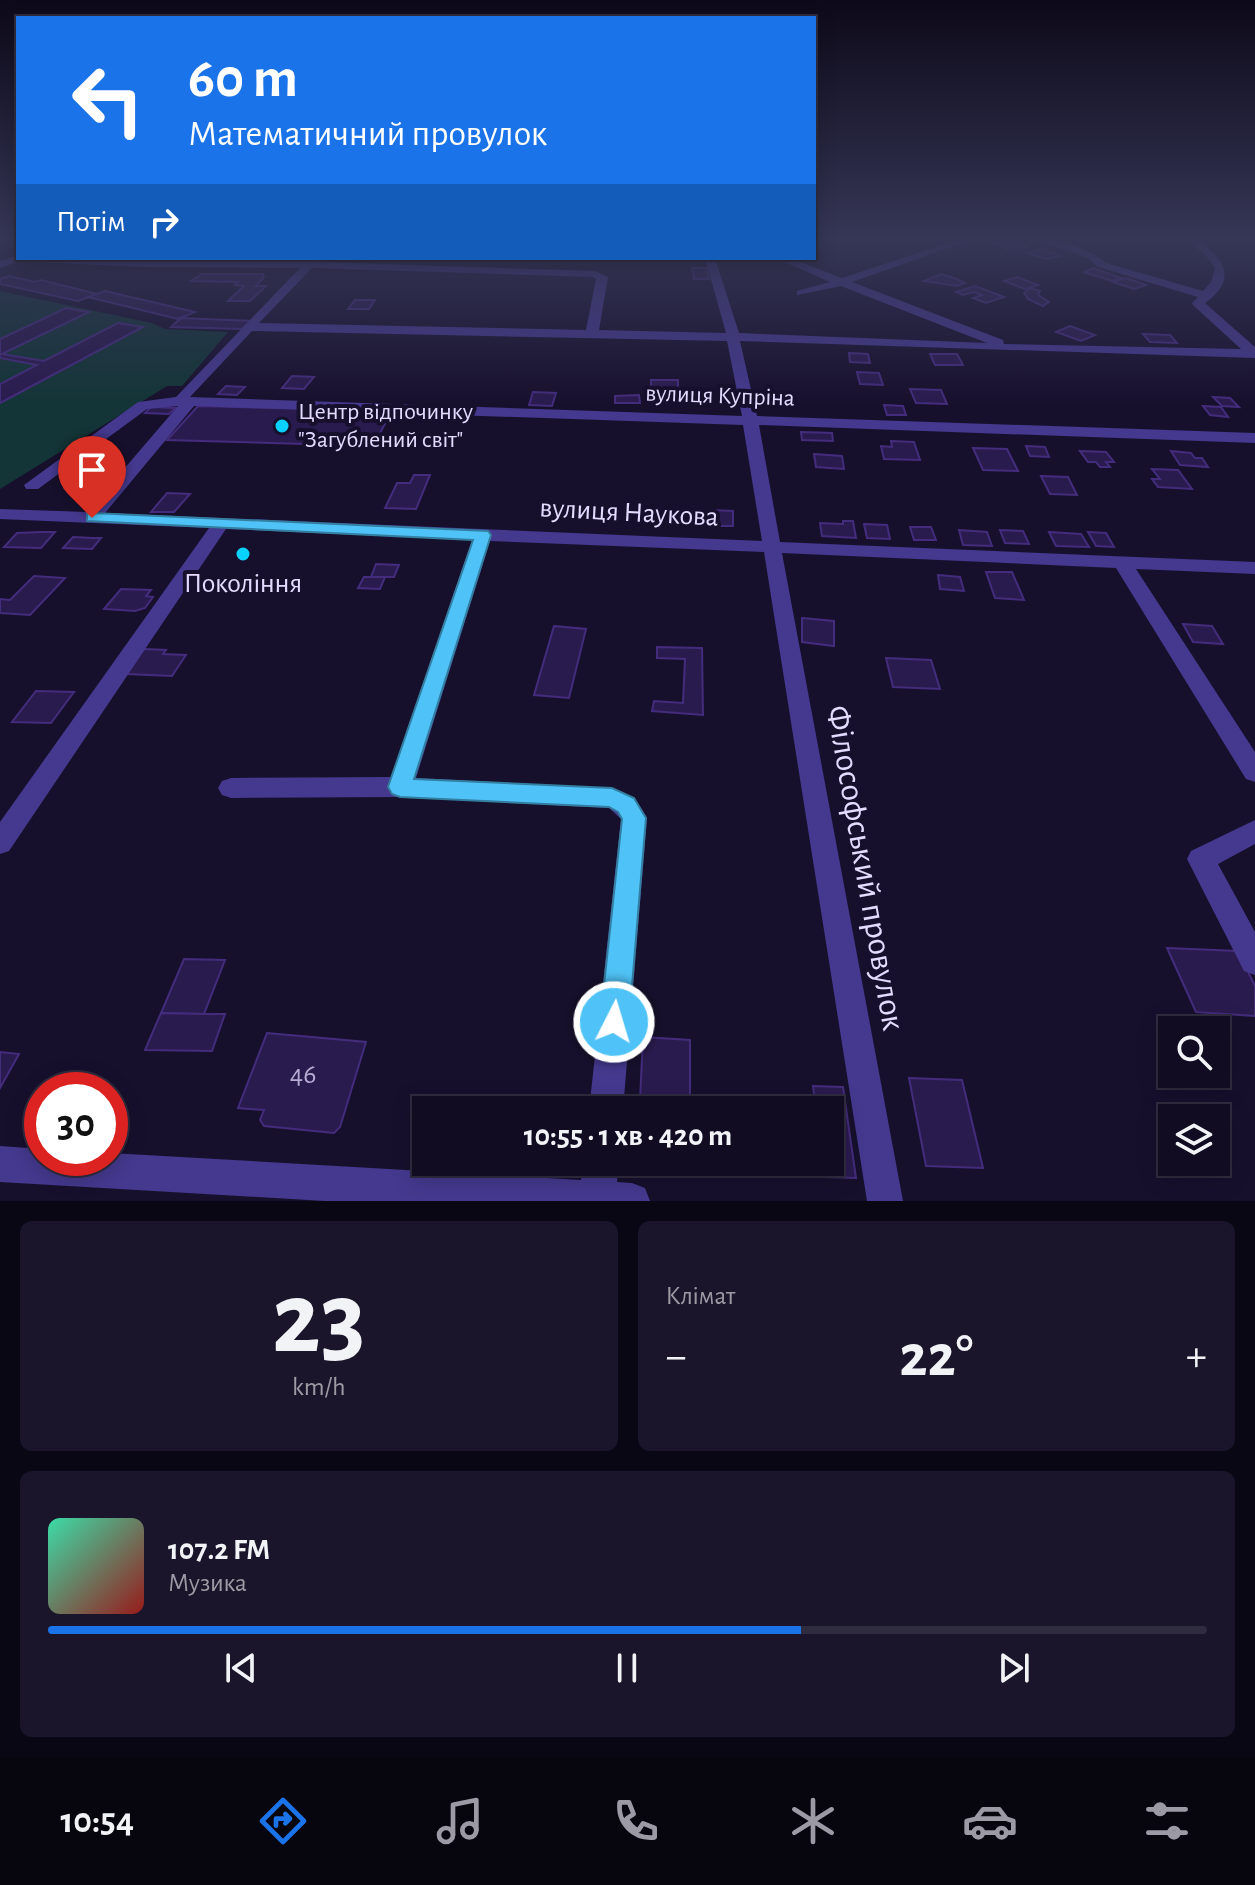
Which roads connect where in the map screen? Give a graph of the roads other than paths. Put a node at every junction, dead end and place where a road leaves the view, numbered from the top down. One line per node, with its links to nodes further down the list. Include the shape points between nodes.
1 (282, 293): 8 (street)
2 (599, 293): 9 (street)
3 (722, 293): 10 (street, Філософський провулок)
4 (871, 293): 11 (street)
5 (1198, 293): 7 (street)
6 (1212, 293): 7 (street)
7 (1208, 296): 12 (street, via 1198,303)
8 (250, 327): 9 (street); 13 (street, via 182,396)
9 (592, 334): 10 (street)
10 (731, 337): 11 (street); 14 (street, Філософський провулок)
11 (1013, 348): 12 (street)
12 (1255, 354)
13 (184, 401): 14 (street, вулиця Купріна); 16 (street, вулиця Купріна, via 143,405); 18 (street, via 185,407)
14 (750, 420): 15 (street, вулиця Купріна); 21 (street, Філософський провулок)
15 (1255, 438)
16 (32, 485)
17 (2, 516): 18 (street, вулиця Наукова)
18 (92, 518): 19 (street, вулиця Наукова)
19 (221, 524): 20 (street, вулиця Наукова); 28 (street)
20 (483, 535): 21 (street, вулиця Наукова); 25 (street)
21 (770, 548): 22 (street, вулиця Наукова); 35 (street, Філософський провулок)
22 (1122, 562): 23 (street, вулиця Наукова); 24 (street)
23 (1255, 568)
24 (1255, 772)
25 (400, 787): 26 (street); 30 (street, via 612,798 631,811)
26 (231, 788)
27 (1255, 831): 29 (street, via 1201,859)
28 (0, 843)
29 (1255, 961)
30 (607, 1096)
31 (0, 1164): 33 (street)
32 (606, 1176): 34 (street)
33 (437, 1196): 34 (street)
34 (615, 1200)
35 (885, 1201)

